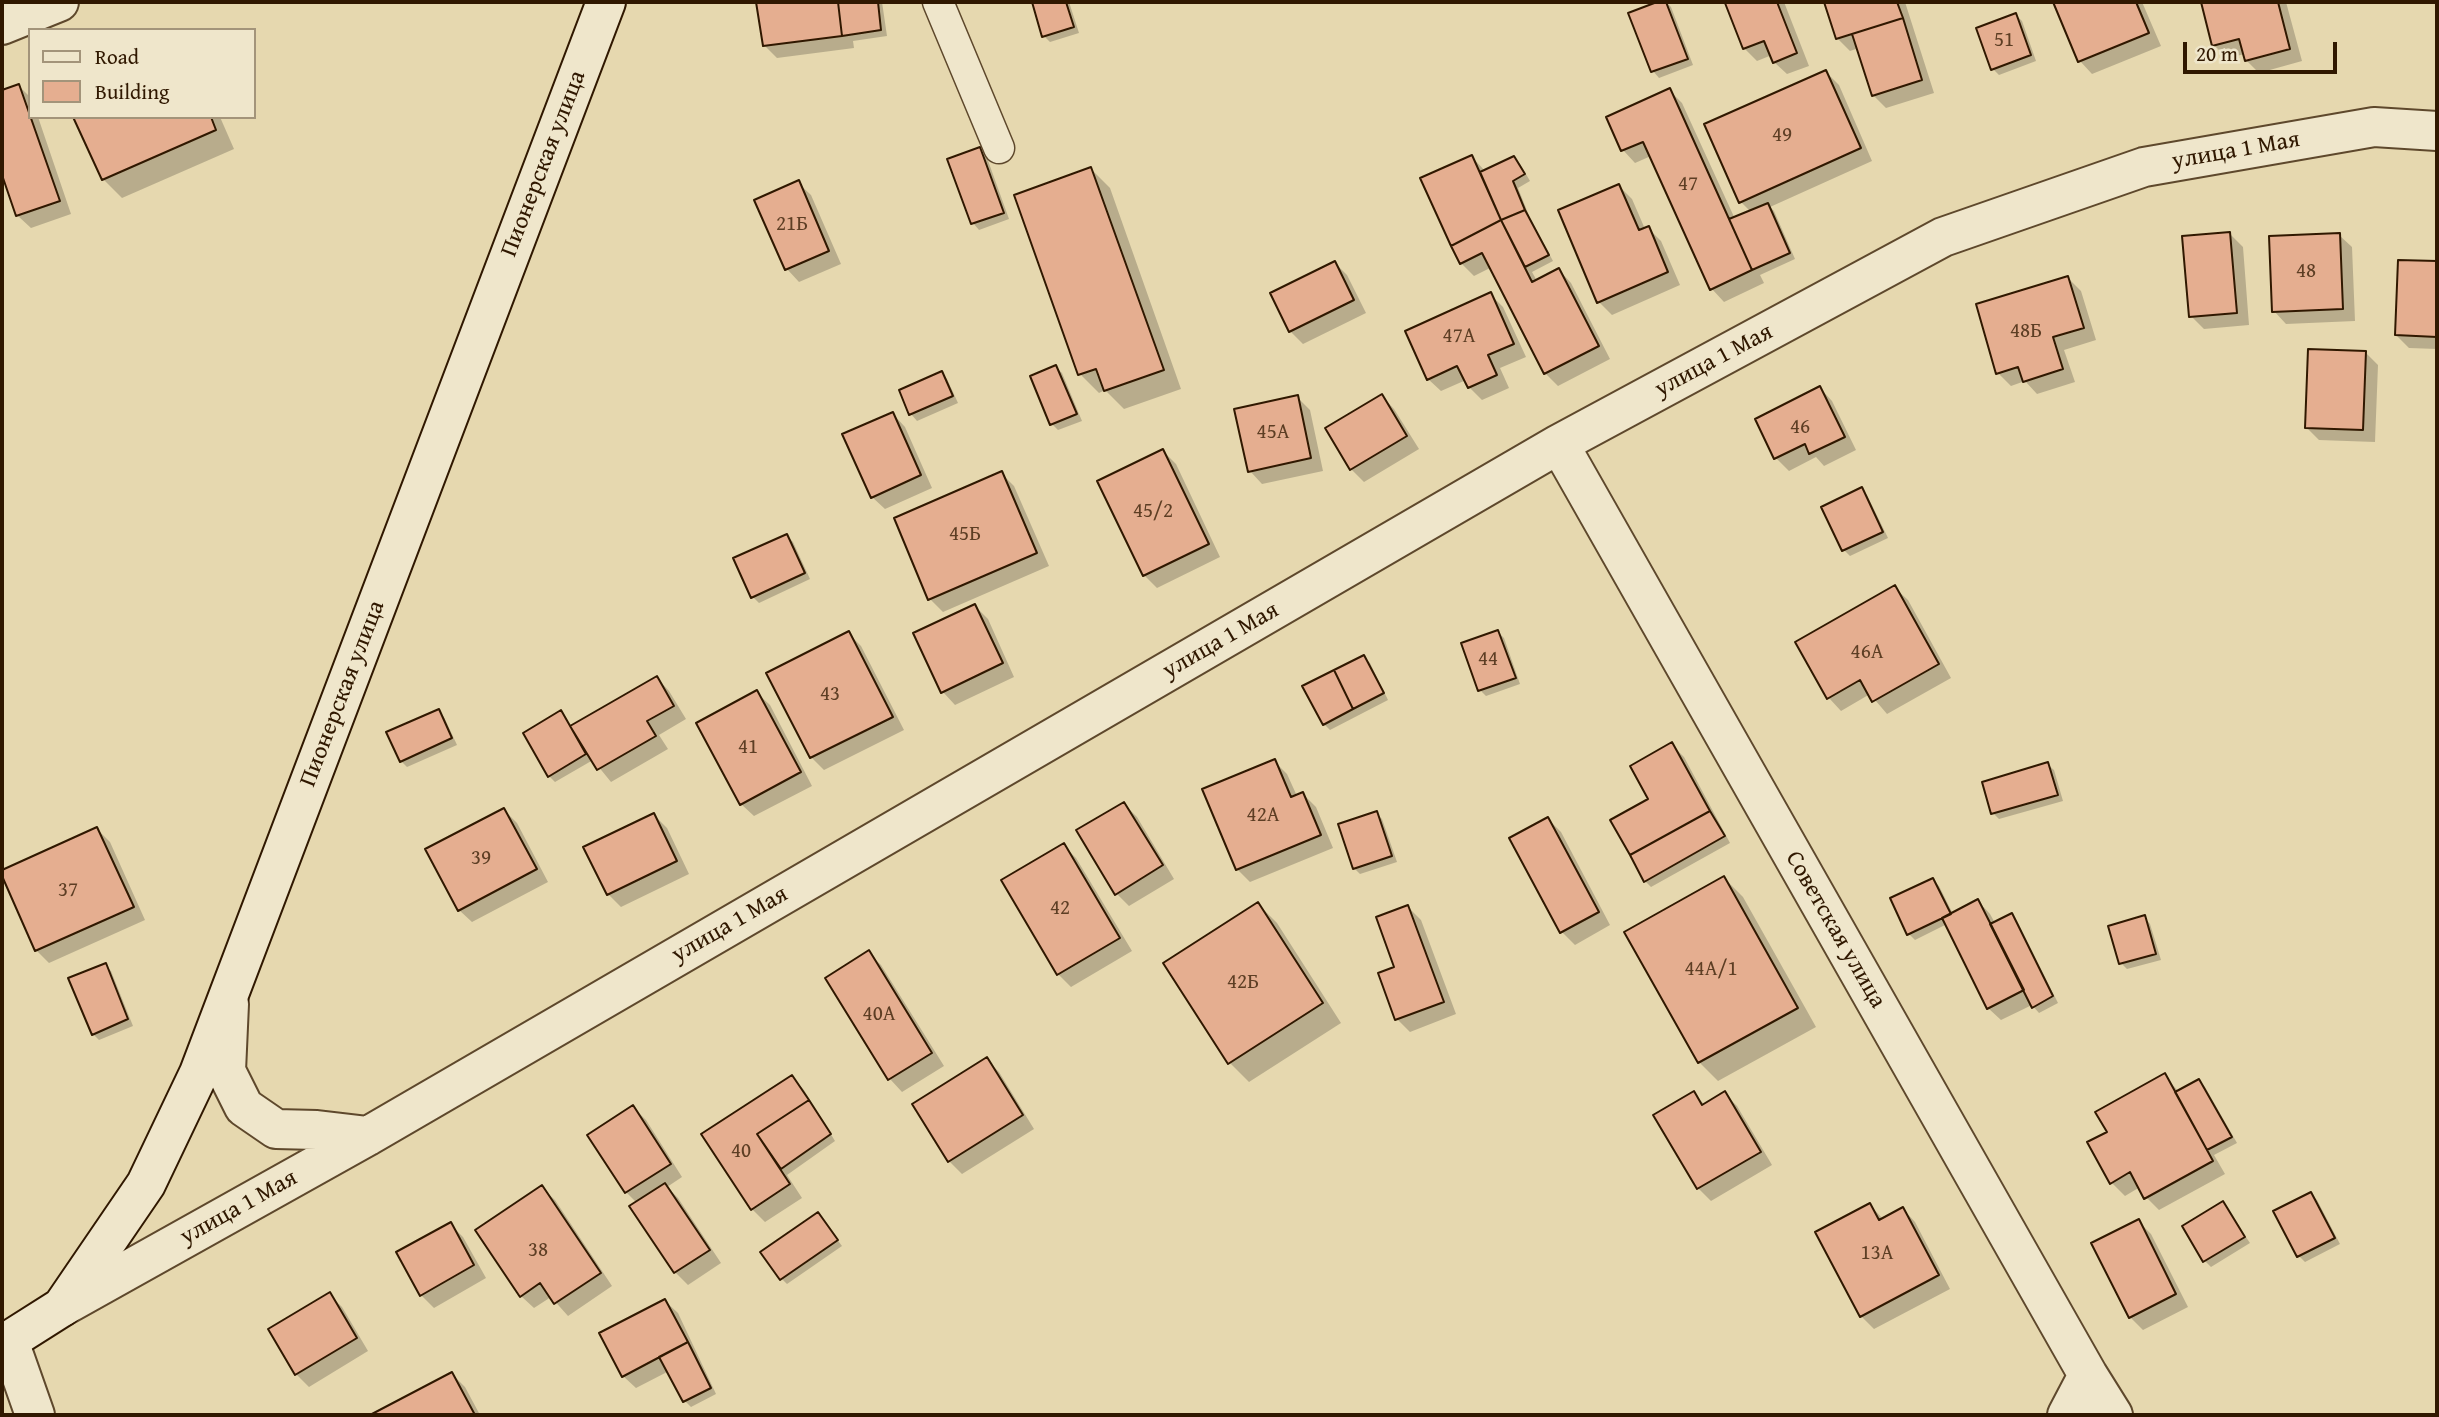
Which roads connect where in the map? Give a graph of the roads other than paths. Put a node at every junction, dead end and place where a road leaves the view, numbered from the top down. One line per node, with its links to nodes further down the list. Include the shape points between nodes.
1 (59, 2): 4 (street)
2 (606, 2): 8 (street, Пионерская улица)
3 (938, 2): 6 (lane)
4 (2, 26)
5 (2437, 131): 7 (street, улица 1 Мая, via 2374,127 2144,167 1943,237)
6 (999, 148)
7 (1559, 444): 9 (street, улица 1 Мая); 12 (street, Советская улица)
8 (230, 991): 9 (street, via 226,1071 244,1107 276,1129); 10 (street, Пионерская улица, via 199,1073 146,1184)
9 (368, 1136): 10 (street, улица 1 Мая)
10 (62, 1307): 11 (street, Пионерская улица)
11 (5, 1343): 13 (street)
12 (2088, 1375): 14 (street); 15 (street, Советская улица)
13 (34, 1415)
14 (2067, 1415)
15 (2113, 1415)

